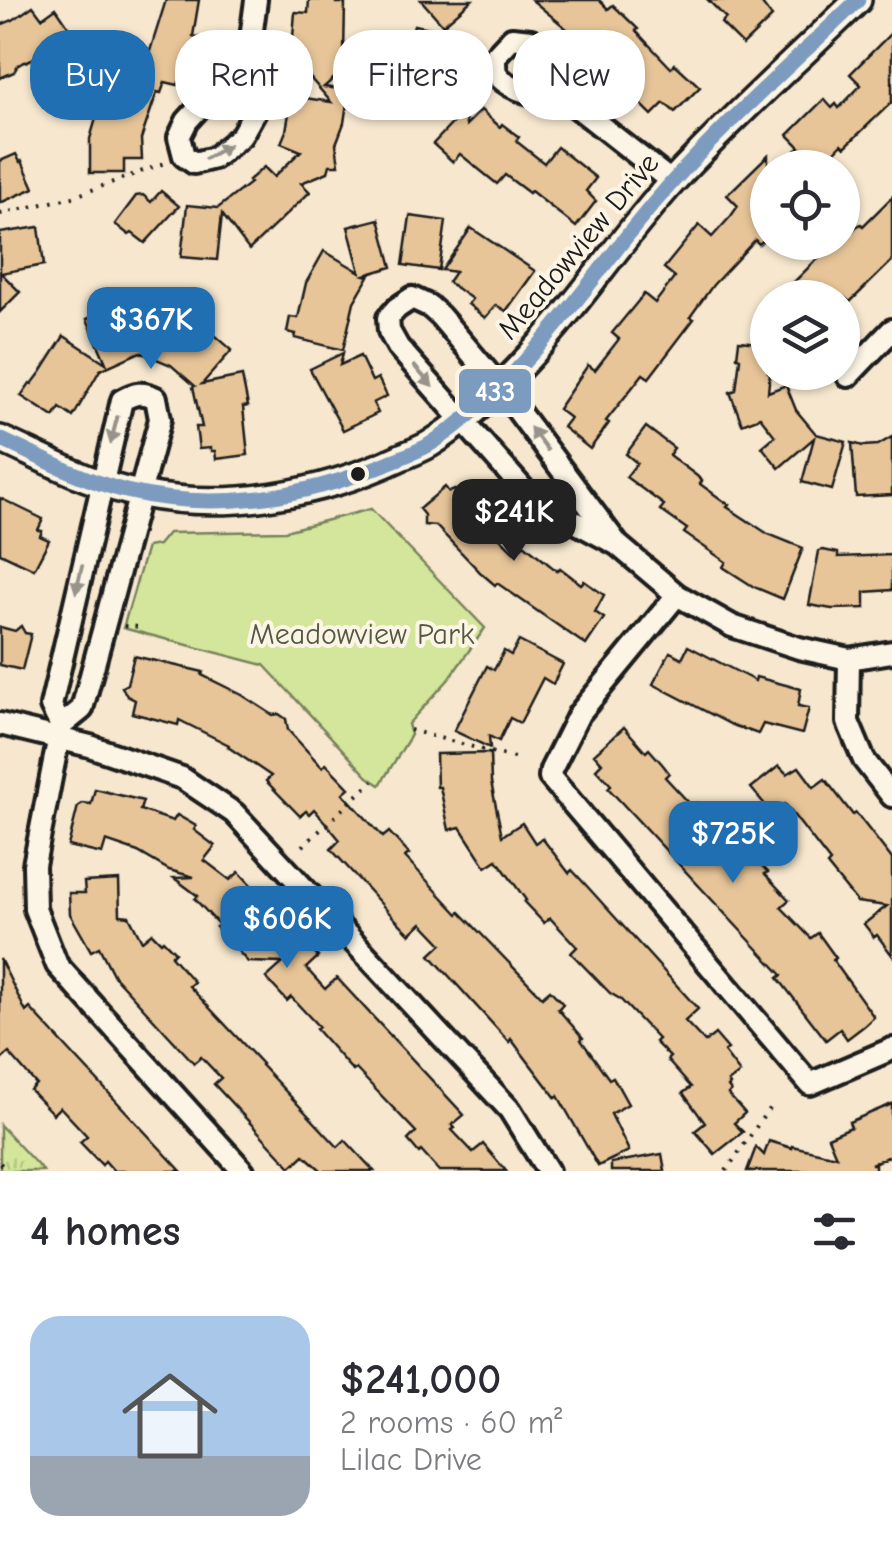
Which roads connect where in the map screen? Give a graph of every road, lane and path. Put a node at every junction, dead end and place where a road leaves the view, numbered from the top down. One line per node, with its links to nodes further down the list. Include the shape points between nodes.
1 (256, 0): 3 (street)
2 (853, 2): 8 (street, Meadowview Drive)
3 (253, 30)
4 (188, 120): 7 (street, via 179,137)
5 (251, 120): 7 (street, one-way to 5, via 194,163 214,158)
6 (594, 120): 8 (street)
7 (184, 156): 9 (path, via 74,198)
8 (672, 182): 12 (street, Meadowview Drive)
9 (0, 214)
10 (892, 330): 11 (street)
11 (860, 363)
12 (500, 387): 13 (street, Meadowview Drive); 13 (street, one-way to 13, via 429,306 412,298 398,308 388,318 389,331); 17 (street, one-way to 12)
13 (461, 420): 16 (street, Meadowview Drive, via 432,443 383,466 295,492 244,501); 17 (street, via 532,498)
14 (0, 438): 15 (street, Meadowview Drive)
15 (101, 484): 16 (street, Meadowview Drive); 16 (street, one-way to 15, via 160,419 156,398 145,393 122,400); 23 (street, one-way to 23, via 51,706)
16 (139, 494): 23 (street, via 82,710)
17 (618, 545): 18 (street)
18 (678, 595): 20 (street, via 732,626); 28 (street, via 579,714 550,777 810,1084)
19 (892, 652): 20 (street)
20 (850, 659): 26 (street, via 848,722 864,760)
21 (0, 724): 23 (street)
22 (410, 730): 24 (path)
23 (60, 732): 32 (street, via 34,864 35,909 57,965); 33 (street, via 182,778 234,812 510,1110)
24 (521, 760)
25 (373, 781): 27 (path)
26 (892, 796)
27 (303, 846)
28 (892, 1049)
29 (772, 1104): 34 (path)
30 (0, 1163): 31 (path)
31 (7, 1171)
32 (243, 1171)
33 (548, 1171)
34 (726, 1171)

